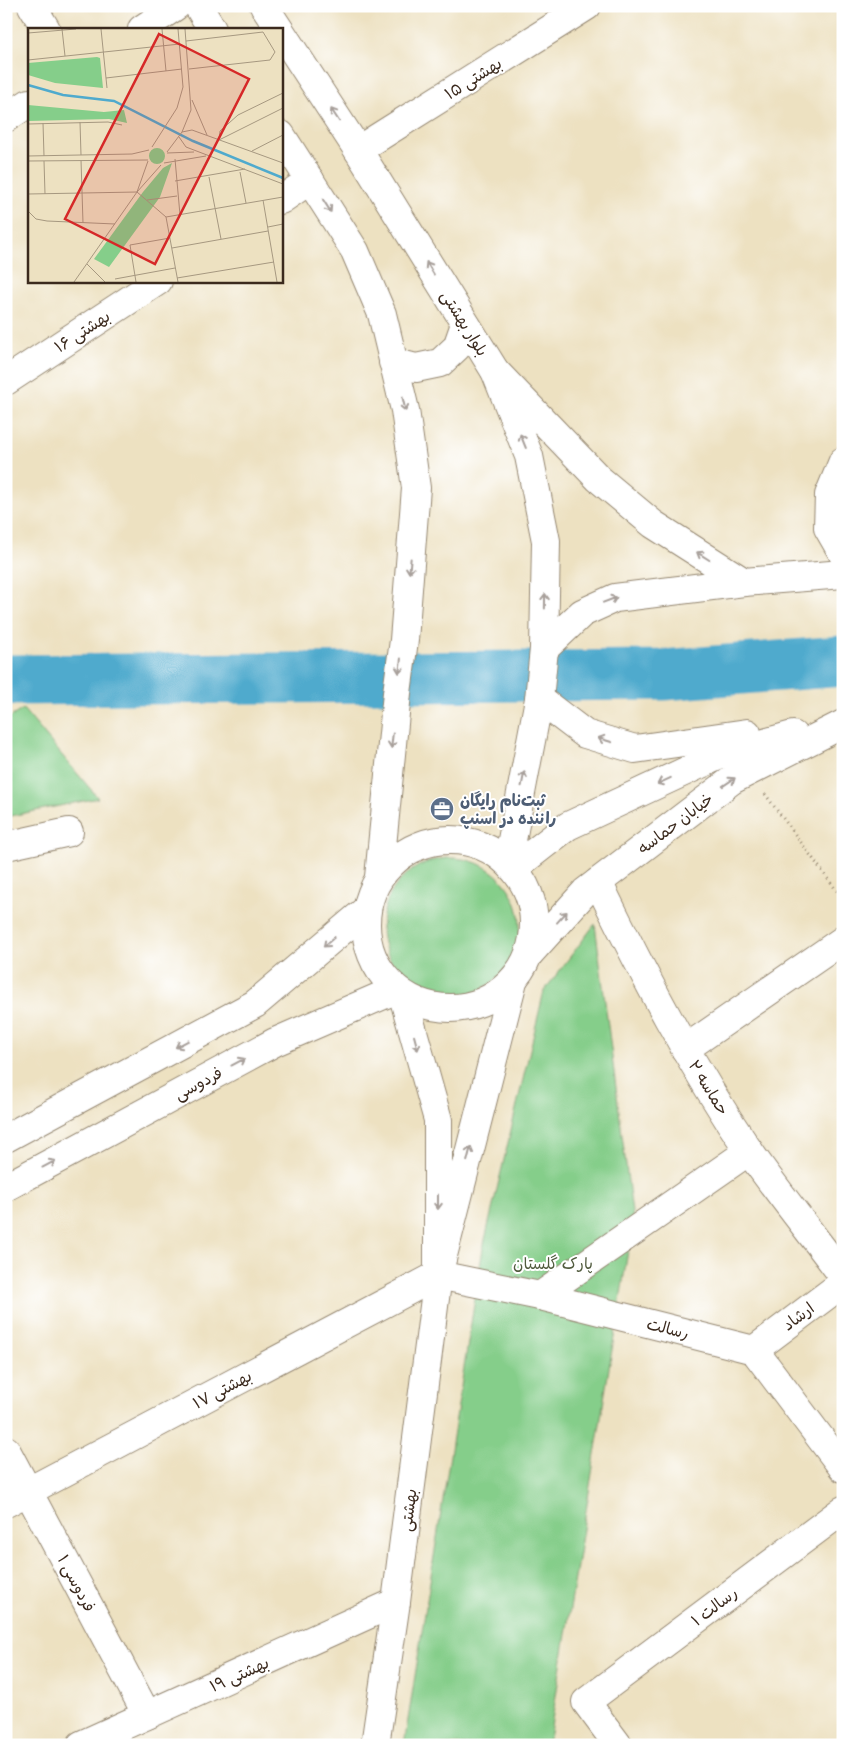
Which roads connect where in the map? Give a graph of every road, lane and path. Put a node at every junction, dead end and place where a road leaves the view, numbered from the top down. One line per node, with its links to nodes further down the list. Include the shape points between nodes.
1 (32, 6): 6 (main road)
2 (176, 6): 7 (main road)
3 (198, 6): 8 (main road)
4 (264, 6): 9 (main road)
5 (587, 6): 14 (main road, بهشتی ۱۵)
6 (45, 28)
7 (143, 28)
8 (211, 28)
9 (278, 28)
10 (282, 34): 14 (main road, بلوار بهشتی, one-way to 10)
11 (28, 104): 12 (main road)
12 (6, 118)
13 (282, 137): 15 (main road)
14 (358, 150): 18 (main road, بلوار بهشتی, one-way to 14)
15 (310, 180): 16 (main road); 19 (main road, one-way to 19, via 355,251 382,314)
16 (282, 199)
17 (156, 282): 21 (main road, بهشتی ۱۶)
18 (465, 324): 19 (main road, via 457,347 440,363 416,368); 20 (main road, بلوار بهشتی)
19 (394, 362): 33 (main road, one-way to 33, via 406,410 416,488)
20 (495, 371): 25 (main road, one-way to 20, via 653,524 619,496); 26 (main road, بلوار بهشتی, one-way to 20, via 546,541 529,456)
21 (6, 381)
22 (843, 461): 23 (main road, via 829,495 828,528)
23 (843, 554)
24 (843, 574): 25 (main road)
25 (744, 582): 26 (main road, one-way to 25, via 582,613 615,598)
26 (544, 649): 27 (main road, بلوار بهشتی)
27 (539, 699): 28 (main road, one-way to 27, via 635,749 586,734); 32 (main road, بلوار بهشتی, one-way to 27)
28 (843, 722): 29 (main road, خیابان حماسه); 32 (main road, خیابان حماسه, one-way to 32, via 718,756 568,826)
29 (748, 772): 34 (main road, خیابان حماسه, one-way to 29, via 732,780); 35 (path)
30 (69, 832): 31 (main road)
31 (6, 846)
32 (511, 865): 33 (main road, via 483,846 455,839 426,843 399,856); 38 (main road, via 529,894 535,924)
33 (379, 877): 36 (main road)
34 (598, 882): 38 (main road, خیابان حماسه, one-way to 34); 41 (main road, حماسه ۲)
35 (843, 899)
36 (366, 910): 40 (main road, via 366,939 376,967); 42 (main road, one-way to 42, via 255,1004)
37 (843, 940): 41 (main road)
38 (530, 953): 39 (main road)
39 (513, 981): 40 (main road, via 489,1000 460,1009 431,1007); 45 (main road, one-way to 39)
40 (399, 992): 44 (main road, فردوسی, one-way to 40, via 275,1042); 45 (main road, one-way to 45, via 438,1120)
41 (685, 1049): 43 (main road, حماسه ۲)
42 (6, 1138)
43 (749, 1151): 46 (main road, حماسه ۲); 48 (main road)
44 (6, 1187)
45 (438, 1275): 48 (main road, رسالت); 52 (main road, بهشتی ۱۷); 54 (main road, بهشتی)
46 (843, 1276)
47 (843, 1283): 49 (main road, ارشاد)
48 (540, 1296): 49 (main road, رسالت)
49 (754, 1350): 51 (main road)
50 (6, 1450): 52 (main road, فردوسی ۱)
51 (843, 1468)
52 (17, 1497): 55 (main road, فردوسی ۱)
53 (843, 1510): 58 (main road, رسالت ۱, via 586,1702)
54 (396, 1602): 55 (main road, بهشتی ۱۹); 57 (main road, بهشتی)
55 (147, 1715): 56 (main road, بهشتی ۱۹)
56 (81, 1745)
57 (375, 1745)
58 (618, 1745)

